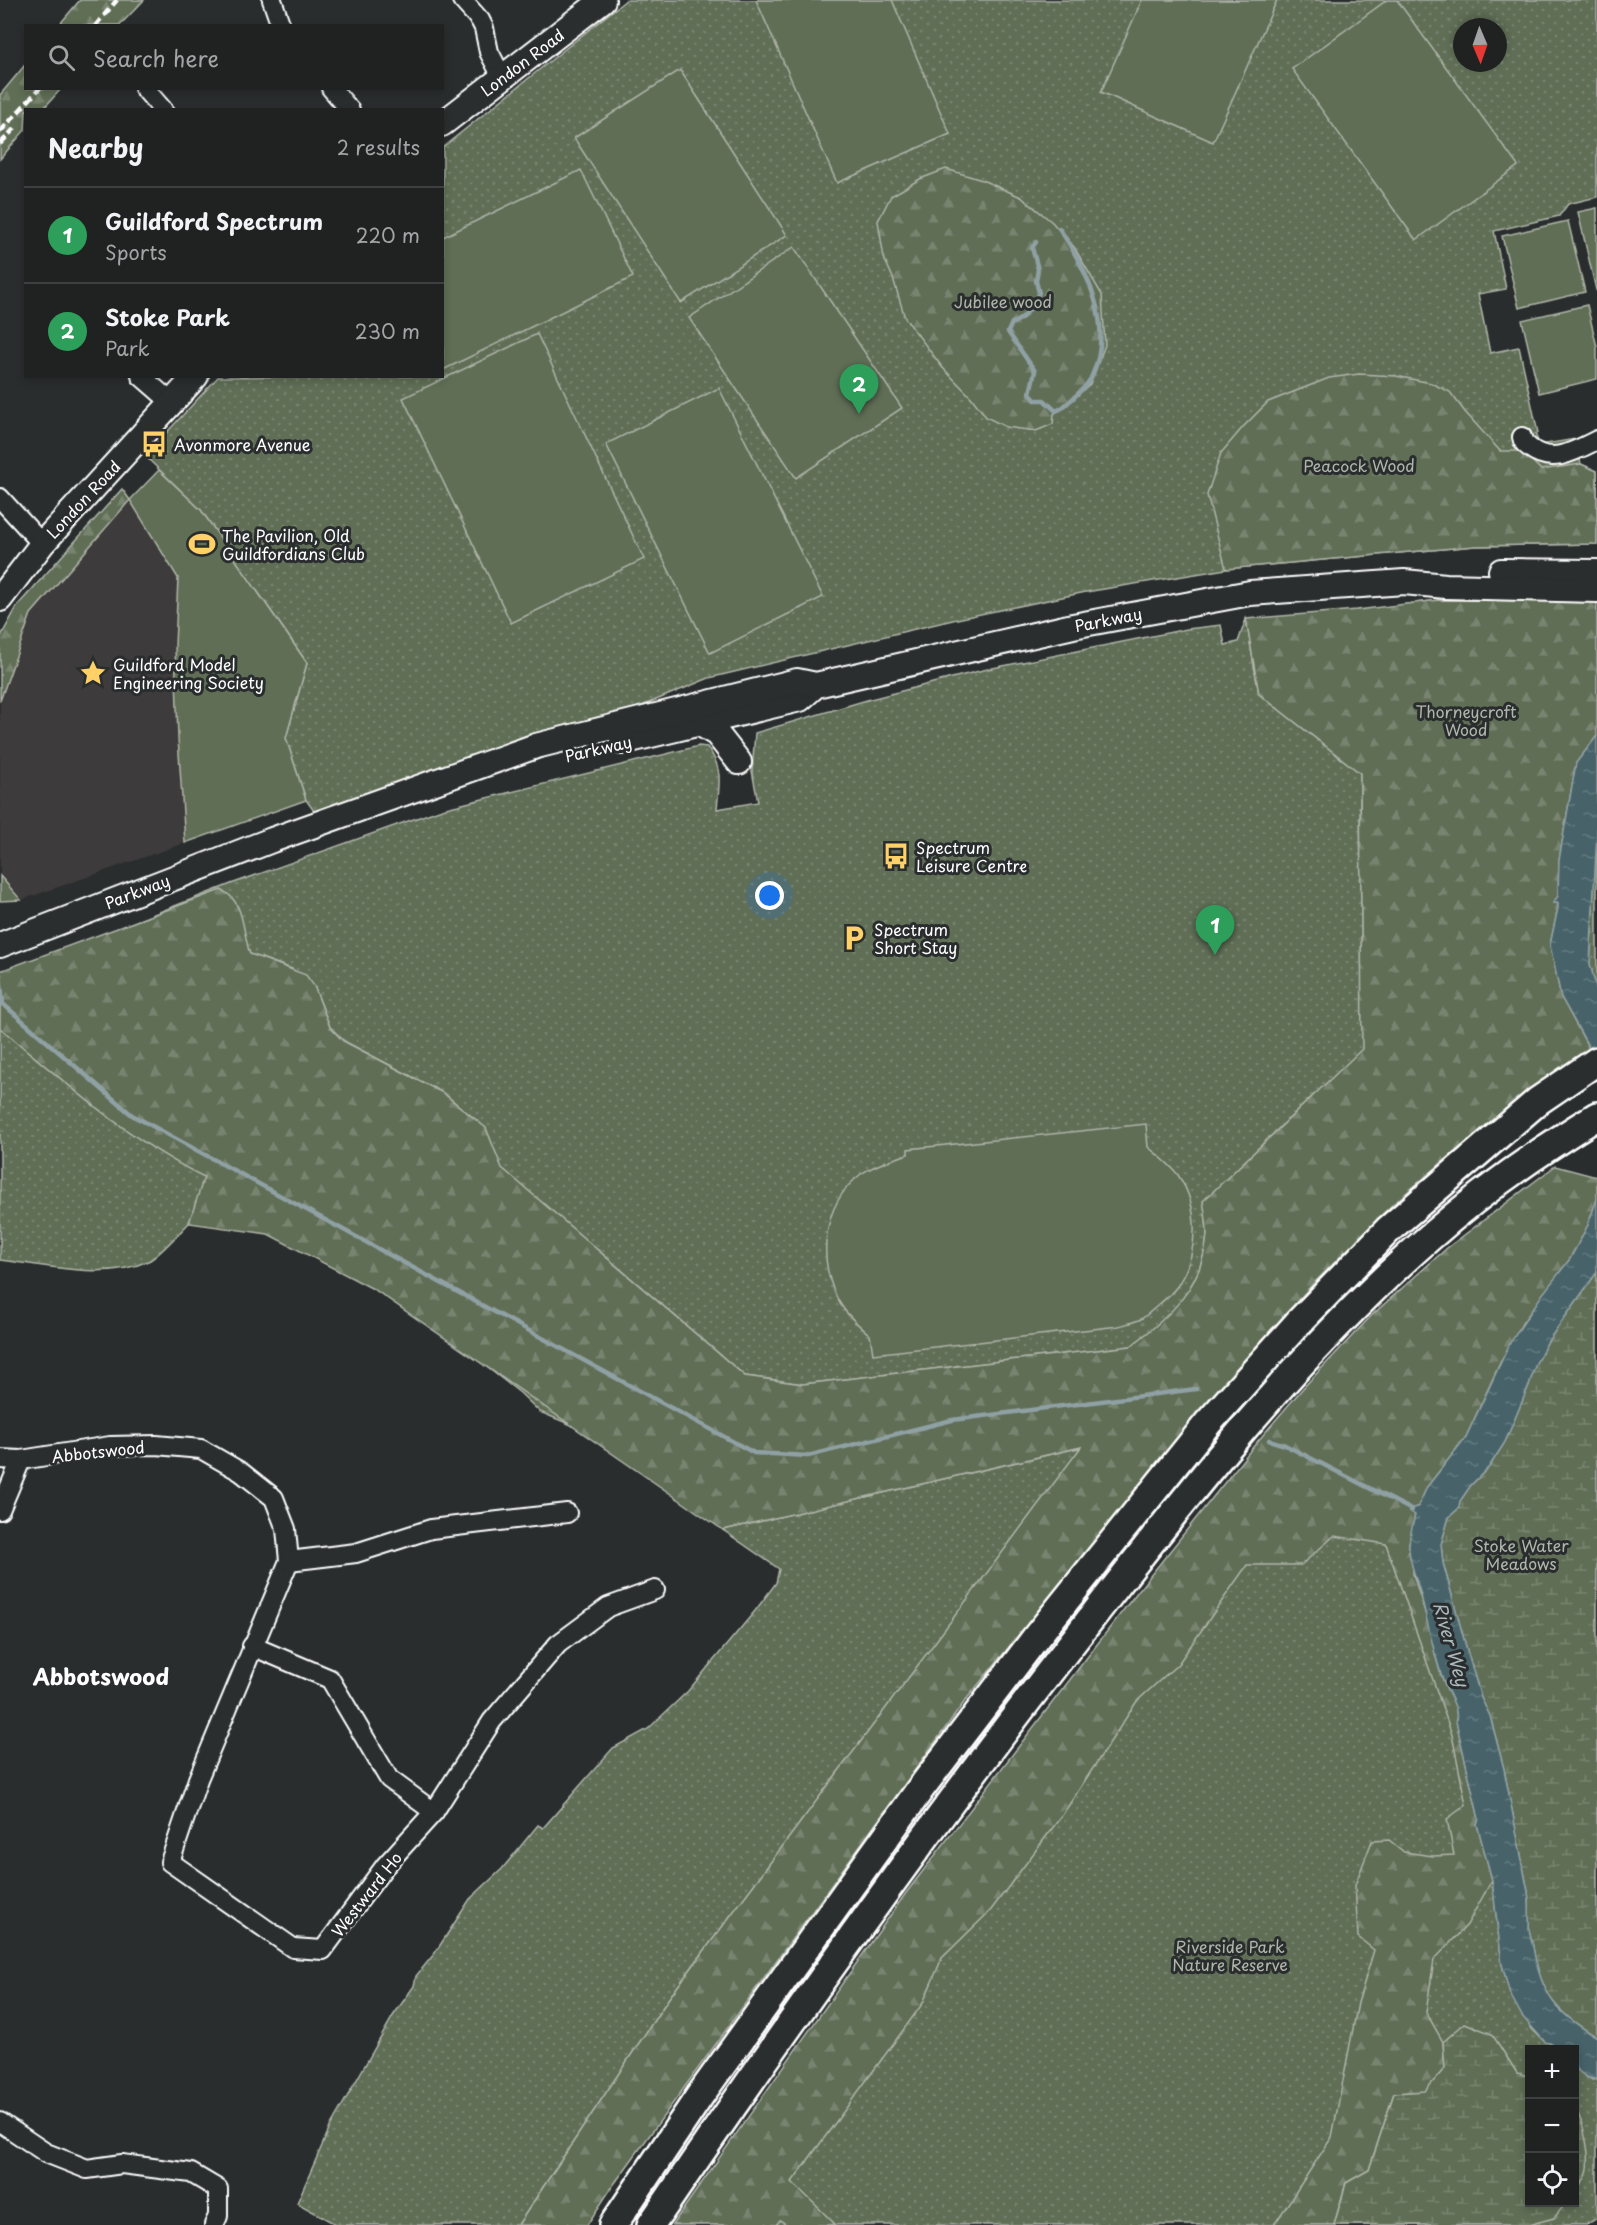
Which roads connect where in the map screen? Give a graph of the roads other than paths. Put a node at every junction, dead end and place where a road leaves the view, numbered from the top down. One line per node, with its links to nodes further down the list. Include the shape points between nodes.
1 (272, 0): 4 (street)
2 (462, 0): 5 (street, via 484,28 489,52)
3 (603, 0): 5 (main road, London Road)
4 (280, 24)
5 (502, 77): 10 (main road, London Road)
6 (146, 90): 8 (street)
7 (333, 90): 9 (street)
8 (160, 108)
9 (348, 108)
10 (444, 122)
11 (143, 378): 13 (street)
12 (194, 378): 13 (main road, London Road)
13 (172, 403): 17 (main road, London Road)
14 (1522, 437): 15 (street, via 1523,443 1539,454 1558,457)
15 (1597, 440)
16 (0, 498): 17 (street)
17 (42, 544): 21 (main road, London Road)
18 (1597, 572): 19 (main road, Parkway, via 1443,572)
19 (1404, 582): 20 (main road, Parkway); 22 (main road, Parkway, via 1271,591 1203,601 1073,626)
20 (1597, 590)
21 (0, 599)
22 (816, 685): 23 (main road, Parkway, via 800,699); 25 (main road, Parkway, via 797,681 536,746)
23 (699, 723): 24 (main road, via 717,734); 25 (main road, Parkway)
24 (739, 762)
25 (375, 804): 26 (main road, Parkway)
26 (68, 918): 27 (main road); 28 (main road); 29 (main road)
27 (0, 936)
28 (0, 945)
29 (0, 953)
30 (1597, 1060): 31 (highway)
31 (1583, 1078): 44 (highway, via 1538,1101 1389,1229 1208,1423 914,1797 701,2094)
32 (1596, 1116): 45 (highway, via 1483,1193 1402,1262 1291,1375 1231,1445 940,1816 780,2036)
33 (0, 1459): 34 (street, Abbotswood)
34 (21, 1460): 35 (street); 37 (street, Abbotswood, via 110,1446 201,1449 241,1472 274,1498 286,1529)
35 (0, 1510)
36 (567, 1513): 37 (street, via 431,1529 356,1552)
37 (289, 1562): 39 (street, Abbotswood)
38 (655, 1590): 40 (street, Westward Ho, via 609,1606 558,1644 492,1721)
39 (252, 1646): 40 (street, via 330,1679 389,1779); 41 (street, Abbotswood, via 198,1779)
40 (434, 1812): 41 (street, Westward Ho, via 385,1866 323,1950 293,1948)
41 (170, 1862)
42 (0, 2122): 43 (street, via 46,2153 87,2169 122,2164 191,2173 218,2189)
43 (214, 2225)
44 (613, 2225)
45 (651, 2225)

